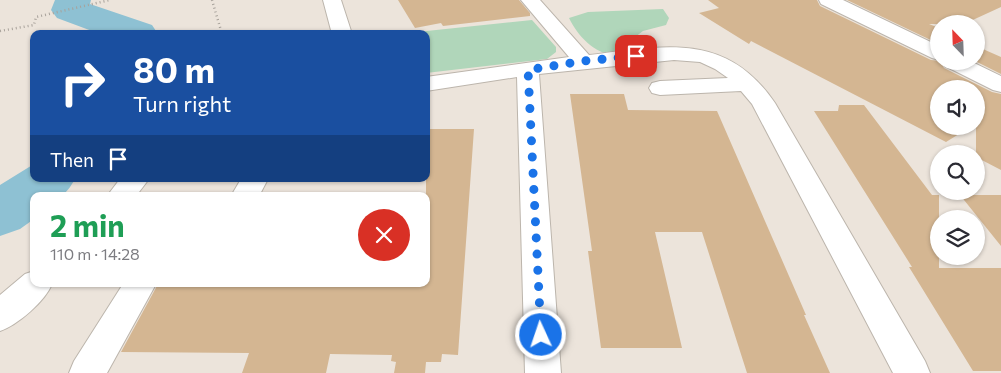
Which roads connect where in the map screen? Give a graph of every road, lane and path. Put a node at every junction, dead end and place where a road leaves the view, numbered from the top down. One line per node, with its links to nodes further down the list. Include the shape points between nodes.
1 (110, 0): 8 (path, via 36,17 34,25)
2 (212, 0): 6 (path)
3 (332, 0): 7 (street)
4 (530, 0): 10 (street)
5 (828, 0): 9 (street)
6 (221, 30)
7 (341, 30)
8 (0, 31)
9 (930, 50)
10 (583, 61): 11 (street); 14 (street, via 688,54 721,63)
11 (528, 70): 13 (street); 23 (street)
12 (971, 70): 15 (street)
13 (430, 83)
14 (749, 84): 16 (street); 24 (street, via 763,103)
15 (1001, 85)
16 (660, 88)
17 (133, 182): 18 (street)
18 (124, 192)
19 (33, 287): 21 (street)
20 (138, 287): 22 (street)
21 (0, 316)
22 (87, 373)
23 (543, 373)
24 (912, 373)

